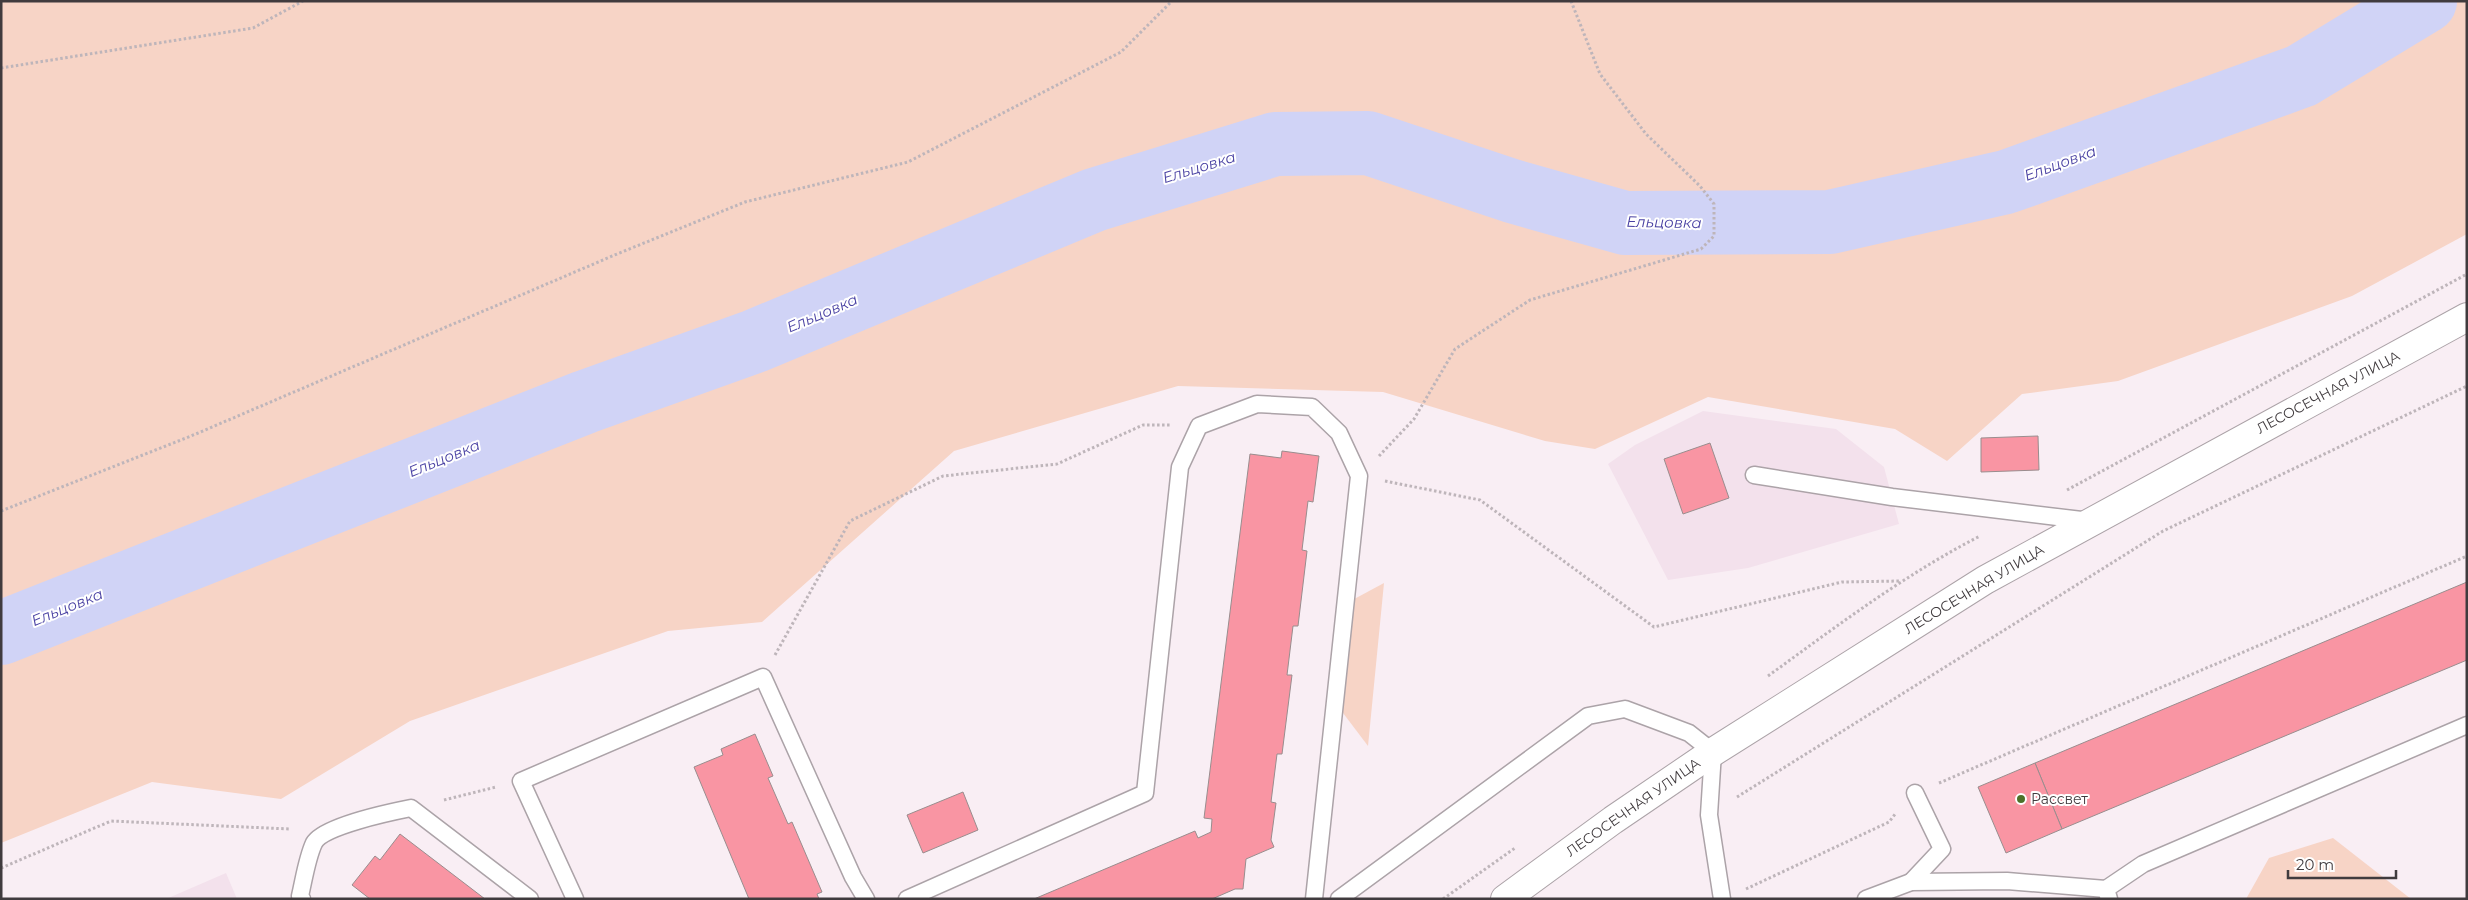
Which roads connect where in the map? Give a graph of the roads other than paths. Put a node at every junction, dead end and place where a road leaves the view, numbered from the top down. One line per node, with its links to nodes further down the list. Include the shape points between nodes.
1 (2467, 317): 3 (street, ЛЕСОСЕЧНАЯ УЛИЦА)
2 (1754, 475): 3 (lane, via 1892,497)
3 (2090, 521): 5 (street, ЛЕСОСЕЧНАЯ УЛИЦА, via 1985,580)
4 (2467, 725): 8 (lane, via 2143,864)
5 (1713, 752): 15 (lane, via 1689,733 1626,709 1588,716); 16 (street, ЛЕСОСЕЧНАЯ УЛИЦА); 17 (lane, via 1709,815)
6 (1915, 793): 7 (lane, via 1942,849)
7 (1911, 882): 8 (lane, via 2008,881); 18 (lane)
8 (2108, 894)
9 (302, 899): 10 (lane, via 300,896 314,842 328,831 378,814 411,808)
10 (530, 899)
11 (575, 899): 12 (lane, via 521,781 763,677 853,877)
12 (866, 899)
13 (908, 899): 14 (lane, via 1145,793 1180,467 1199,426 1257,404 1312,408 1339,433 1359,476)
14 (1314, 899)
15 (1339, 899)
16 (1505, 899)
17 (1722, 899)
18 (1866, 899)

